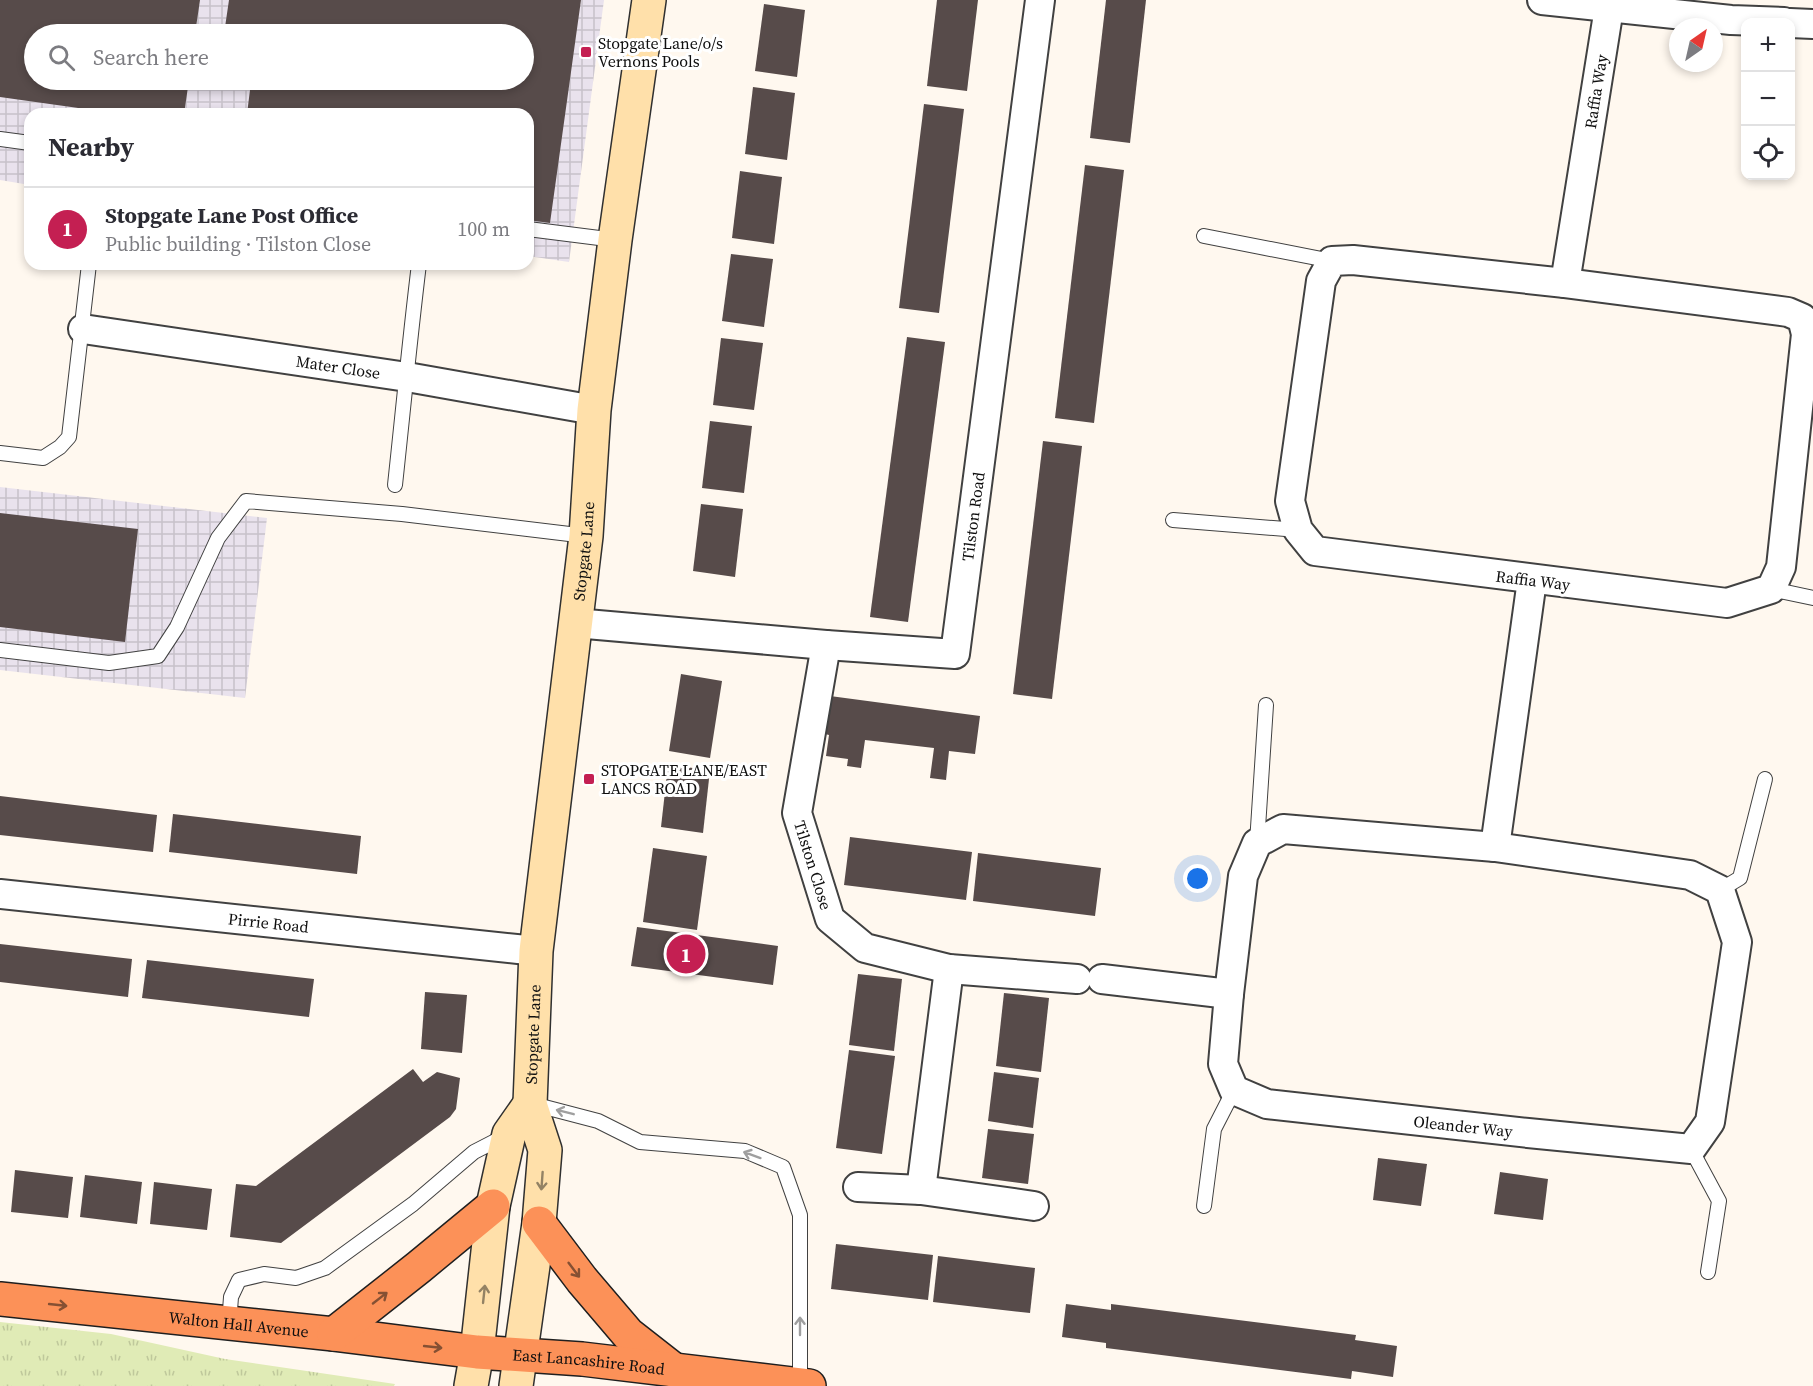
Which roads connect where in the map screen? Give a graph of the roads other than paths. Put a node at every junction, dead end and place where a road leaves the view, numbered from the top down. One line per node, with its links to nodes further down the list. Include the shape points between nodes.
1 (649, 0): 12 (main road, Stopgate Lane)
2 (1040, 0): 30 (street, Tilston Road, via 955,654)
3 (1542, 0): 4 (street)
4 (1609, 9): 5 (street); 16 (street, Raffia Way)
5 (1741, 20)
6 (1795, 23): 7 (street)
7 (1813, 24)
8 (0, 139): 9 (lane)
9 (24, 142)
10 (534, 229): 12 (lane)
11 (1204, 236): 13 (lane)
12 (615, 240): 20 (main road, Stopgate Lane)
13 (1332, 261): 16 (street); 24 (street, Raffia Way, via 1321,281 1290,501)
14 (88, 270): 18 (lane)
15 (418, 270): 19 (lane)
16 (1565, 283): 17 (street, via 1788,312)
17 (1808, 319): 27 (street, via 1781,567)
18 (82, 329): 19 (street, Mater Close); 21 (lane, via 69,437 43,458)
19 (407, 376): 20 (street, Mater Close); 22 (lane)
20 (594, 410): 25 (main road, Stopgate Lane)
21 (0, 453)
22 (395, 485)
23 (1173, 520): 24 (lane)
24 (1298, 530): 26 (street, Raffia Way, via 1315,551)
25 (586, 536): 29 (main road, Stopgate Lane); 31 (lane, via 402,514 246,501 218,538 177,627 158,656 109,663)
26 (1532, 580): 27 (street, Raffia Way, via 1727,603); 35 (street)
27 (1771, 589): 28 (lane)
28 (1813, 598)
29 (575, 623): 30 (street, Tilston Road); 38 (main road, Stopgate Lane)
30 (826, 645): 39 (street, Tilston Close, via 797,813 830,919 865,948)
31 (0, 650)
32 (1266, 705): 34 (lane)
33 (1765, 779): 36 (lane, via 1740,878)
34 (1257, 843): 35 (street, via 1283,829); 40 (street, via 1243,876)
35 (1495, 847): 36 (street, via 1690,874)
36 (1720, 890): 44 (street, via 1737,942 1710,1122)
37 (0, 894): 38 (street, Pirrie Road)
38 (536, 951): 42 (main road, Stopgate Lane)
39 (949, 969): 40 (street, Tilston Close); 46 (street)
40 (1229, 994): 41 (street, via 1223,1064)
41 (1234, 1090): 44 (street, Oleander Way, via 1267,1104); 49 (lane, via 1214,1129)
42 (530, 1104): 43 (main road, Stopgate Lane); 50 (main road, Stopgate Lane, one-way to 50, via 545,1150); 58 (lane, one-way to 42, via 800,1215 783,1167 745,1151 640,1143 598,1121)
43 (508, 1134): 47 (main road, Stopgate Lane); 53 (lane, via 474,1152 413,1204 326,1268 296,1278 264,1274 239,1280 231,1297)
44 (1691, 1149): 51 (lane, via 1719,1200)
45 (858, 1187): 46 (street)
46 (921, 1190): 48 (street)
47 (492, 1206): 54 (highway, one-way to 47); 55 (main road, Stopgate Lane, one-way to 47)
48 (1034, 1206)
49 (1204, 1206)
50 (539, 1223): 56 (main road, Stopgate Lane); 57 (highway, one-way to 57, via 628,1334)
51 (1708, 1272)
52 (0, 1299): 53 (highway, Walton Hall Avenue, one-way to 53)
53 (229, 1324): 54 (highway, Walton Hall Avenue)
54 (334, 1334): 55 (highway, Walton Hall Avenue, one-way to 55)
55 (477, 1352): 56 (highway, East Lancashire Road); 59 (main road, Stopgate Lane)
56 (518, 1371): 57 (highway, East Lancashire Road, via 582,1359)
57 (676, 1371): 58 (highway, East Lancashire Road)
58 (804, 1385)
59 (471, 1386)

